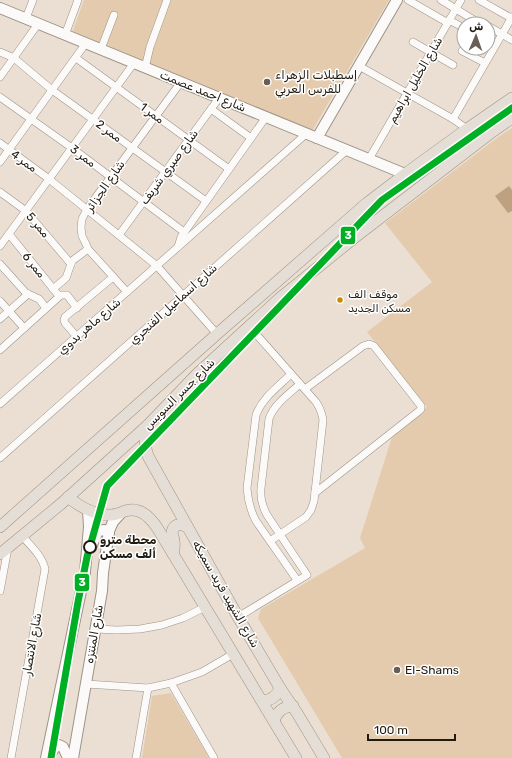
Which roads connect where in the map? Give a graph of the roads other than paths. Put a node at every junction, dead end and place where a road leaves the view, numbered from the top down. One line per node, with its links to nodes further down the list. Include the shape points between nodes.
1 (33, 0): 14 (street)
2 (78, 0): 20 (street)
3 (167, 0): 36 (street)
4 (397, 0): 35 (street)
5 (408, 0): 15 (street)
6 (441, 0): 10 (street)
7 (461, 0): 10 (street, شارع الخليل ابراهيم)
8 (479, 0): 13 (street)
9 (0, 8): 14 (street, شارع احمد عصمت)
10 (456, 9): 12 (street); 15 (street, شارع الخليل ابراهيم)
11 (114, 15): 25 (street)
12 (469, 16)
13 (512, 17): 19 (street)
14 (26, 18): 16 (street, شارع احمد عصمت)
15 (448, 21): 17 (street); 27 (street, شارع الخليل ابراهيم)
16 (38, 24): 20 (street, شارع احمد عصمت); 30 (street)
17 (456, 24)
18 (496, 31): 19 (street)
19 (502, 34): 21 (street); 22 (street)
20 (65, 35): 24 (street, شارع احمد عصمت)
21 (512, 40)
22 (496, 41)
23 (413, 42): 27 (street)
24 (86, 43): 25 (street, شارع احمد عصمت); 31 (street)
25 (101, 49): 32 (street, شارع احمد عصمت)
26 (0, 52): 30 (street, ممر 2)
27 (431, 52): 34 (street); 41 (street, شارع الخليل ابراهيم)
28 (471, 56): 33 (street)
29 (488, 56): 33 (street)
30 (14, 58): 37 (street); 40 (street, ممر 2)
31 (76, 58): 39 (street, ممر 1); 40 (street)
32 (134, 63): 36 (street, شارع احمد عصمت); 39 (street)
33 (485, 64): 51 (street)
34 (453, 65)
35 (359, 66): 41 (street); 55 (street)
36 (145, 68): 38 (street, شارع احمد عصمت)
37 (0, 76)
38 (181, 82): 43 (street, شارع احمد عصمت); 46 (street, شارع الجزائر)
39 (116, 87): 46 (street, ممر 1); 50 (street)
40 (52, 90): 49 (street); 50 (street, ممر 2)
41 (407, 94): 51 (street); 62 (street, شارع الخليل ابراهيم)
42 (0, 97): 49 (street, ممر 3)
43 (219, 98): 45 (street, شارع صبري شريف); 47 (street, شارع احمد عصمت)
44 (512, 98): 52 (main road, شارع جسر السويس)
45 (211, 109): 54 (street); 56 (street, شارع صبري شريف)
46 (156, 116): 56 (street, ممر 1); 59 (street, شارع الجزائر)
47 (266, 117): 53 (street, شارع احمد عصمت); 54 (street, شارع ماهر بدوي)
48 (512, 118): 94 (main road, شارع جسر السويس, via 354,238)
49 (31, 119): 58 (street, ممر 3); 60 (street)
50 (93, 119): 58 (street); 59 (street, ممر 2)
51 (453, 119): 52 (street)
52 (467, 129): 66 (main road, شارع جسر السويس)
53 (306, 134): 55 (street, شارع احمد عصمت); 78 (street, شارع ماهر بدوي)
54 (251, 138): 64 (street, شارع ماهر بدوي)
55 (317, 138): 61 (street, شارع احمد عصمت)
56 (189, 140): 64 (street, ممر 1); 65 (street, شارع صبري شريف)
57 (0, 143): 60 (street, ممر 4)
58 (72, 148): 67 (street, ممر 3); 68 (street)
59 (132, 148): 65 (street, ممر 2); 67 (street, شارع الجزائر)
60 (9, 150): 63 (street); 68 (street, ممر 4)
61 (347, 150): 62 (street, شارع احمد عصمت); 88 (street, شارع اسماعيل الفنجري)
62 (369, 159): 66 (street, شارع احمد عصمت)
63 (0, 162)
64 (229, 169): 70 (street, شارع ماهر بدوي)
65 (166, 171): 70 (street, ممر 2); 71 (street, شارع صبري شريف)
66 (405, 174): 96 (main road, شارع جسر السويس, via 367,203)
67 (111, 177): 71 (street, ممر 3); 72 (street, شارع الجزائر)
68 (49, 179): 72 (street, ممر 4); 73 (street)
69 (0, 192): 73 (street, ممر 5)
70 (206, 201): 74 (street, شارع ماهر بدوي)
71 (144, 202): 74 (street, ممر 3); 76 (street, شارع صبري شريف)
72 (87, 209): 76 (street, ممر 4); 79 (street, شارع الجزائر, via 81,227)
73 (26, 211): 75 (street); 81 (street, ممر 5)
74 (184, 232): 78 (street, شارع ماهر بدوي)
75 (9, 234): 77 (street); 84 (street, ممر 6)
76 (119, 235): 82 (street, ممر 4)
77 (1, 242)
78 (178, 248): 82 (street, شارع ماهر بدوي)
79 (88, 249): 81 (street); 83 (street, شارع الجزائر)
80 (0, 264): 86 (street)
81 (71, 264): 84 (street, via 66,278)
82 (157, 266): 85 (street, شارع ماهر بدوي); 88 (street, ممر 4)
83 (113, 277): 85 (street, شارع الجزائر); 91 (street)
84 (54, 289): 87 (street, ممر 6)
85 (127, 292): 97 (street, شارع ماهر بدوي)
86 (28, 294): 90 (street, via 38,299); 92 (street)
87 (59, 296): 90 (street); 91 (street, via 67,295)
88 (183, 296): 96 (street, ممر 4); 103 (street, شارع اسماعيل الفنجري)
89 (0, 301): 92 (street)
90 (46, 308): 95 (street)
91 (77, 308): 97 (street, via 64,320)
92 (9, 311): 93 (street); 95 (street)
93 (0, 319)
94 (249, 326): 99 (street); 102 (main road, شارع جسر السويس, via 197,374)
95 (24, 328): 98 (street)
96 (217, 334): 108 (main road, شارع جسر السويس)
97 (77, 337): 101 (street, شارع ماهر بدوي)
98 (0, 350)
99 (292, 374): 100 (street); 113 (street, via 258,408 254,423 248,499 256,521)
100 (302, 386): 104 (street, via 320,408 323,420); 104 (street, via 369,344 374,346 422,406); 111 (street, via 275,407 268,425 260,498)
101 (0, 404)
102 (148, 425): 105 (main road, شارع جسر السويس); 109 (main road, شارع الشهيد فريد سميكه, via 145,439 147,452)
103 (0, 458)
104 (315, 493): 111 (street, via 311,510 306,517)
105 (68, 497): 106 (main road, شارع الشهيد فريد سميكه); 112 (main road, شارع جسر السويس)
106 (88, 510): 107 (main road, شارع الشهيد فريد سميكه, via 110,515); 116 (street, شارع المنتزه)
107 (121, 513): 110 (street, شارع المنتزه, via 113,522); 115 (main road, شارع الشهيد فريد سميكه, via 137,510 144,514 155,524)
108 (0, 528)
109 (188, 528): 115 (main road, via 181,524 173,530); 120 (main road, شارع الشهيد فريد سميكه)
110 (109, 533): 116 (street, via 104,530 98,531); 121 (street, شارع المنتزه)
111 (280, 534): 113 (street); 117 (street, via 306,575)
112 (22, 536): 114 (main road, شارع جسر السويس); 130 (street, شارع الانتصار, via 44,563 45,570)
113 (270, 541): 117 (street)
114 (4, 551): 118 (street)
115 (173, 554): 119 (main road, شارع الشهيد فريد سميكه)
116 (87, 555): 131 (street, شارع المنتزه)
117 (297, 580): 120 (street)
118 (0, 586)
119 (205, 607): 121 (street, via 162,625 140,629); 122 (main road, شارع الشهيد فريد سميكه)
120 (238, 617): 126 (main road, شارع الشهيد فريد سميكه)
121 (95, 628): 124 (street, شارع المنتزه)
122 (233, 654): 123 (street, via 202,672); 127 (main road, شارع الشهيد فريد سميكه)
123 (171, 683): 125 (street); 135 (street)
124 (86, 684): 125 (street); 133 (street, شارع المنتزه)
125 (148, 688): 134 (street)
126 (280, 688): 127 (main road, via 274,698); 128 (main road, شارع الشهيد فريد سميكه)
127 (263, 701): 129 (main road, شارع الشهيد فريد سميكه)
128 (293, 706): 129 (main road, via 280,710); 137 (main road, شارع الشهيد فريد سميكه)
129 (274, 720): 136 (main road, شارع الشهيد فريد سميكه)
130 (11, 758)
131 (47, 758): 132 (street, via 59,745 63,747)
132 (68, 758)
133 (73, 758)
134 (136, 758)
135 (214, 758)
136 (296, 758)
137 (324, 758)

